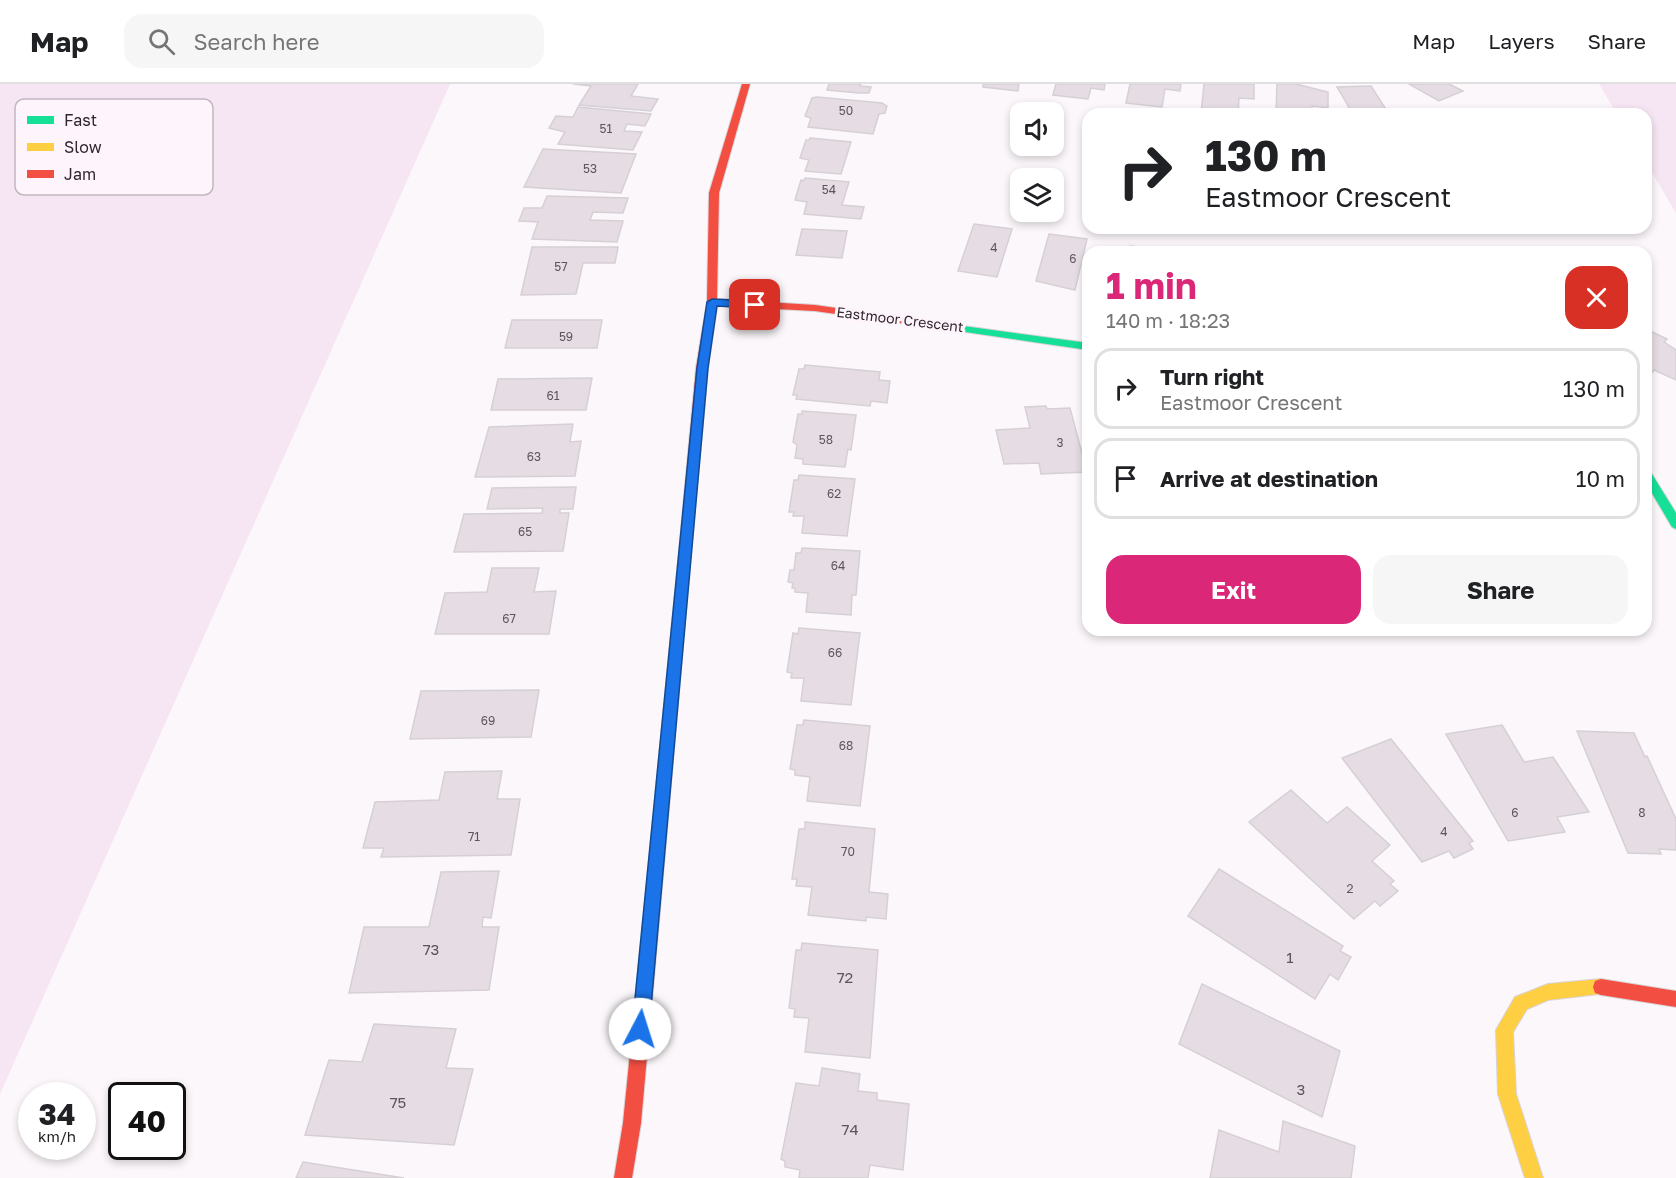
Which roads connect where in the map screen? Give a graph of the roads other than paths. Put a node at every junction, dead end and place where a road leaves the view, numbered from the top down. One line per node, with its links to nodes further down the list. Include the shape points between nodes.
1 (746, 84): 2 (street, via 714,193)
2 (712, 302): 3 (street, Eastmoor Crescent, via 815,308); 7 (street, via 702,368 632,1123)
3 (1082, 346)
4 (1652, 484): 5 (street)
5 (1676, 524)
6 (1676, 999): 8 (street, via 1596,986 1548,992 1521,1002 1504,1030 1507,1094)
7 (623, 1178)
8 (1534, 1178)

